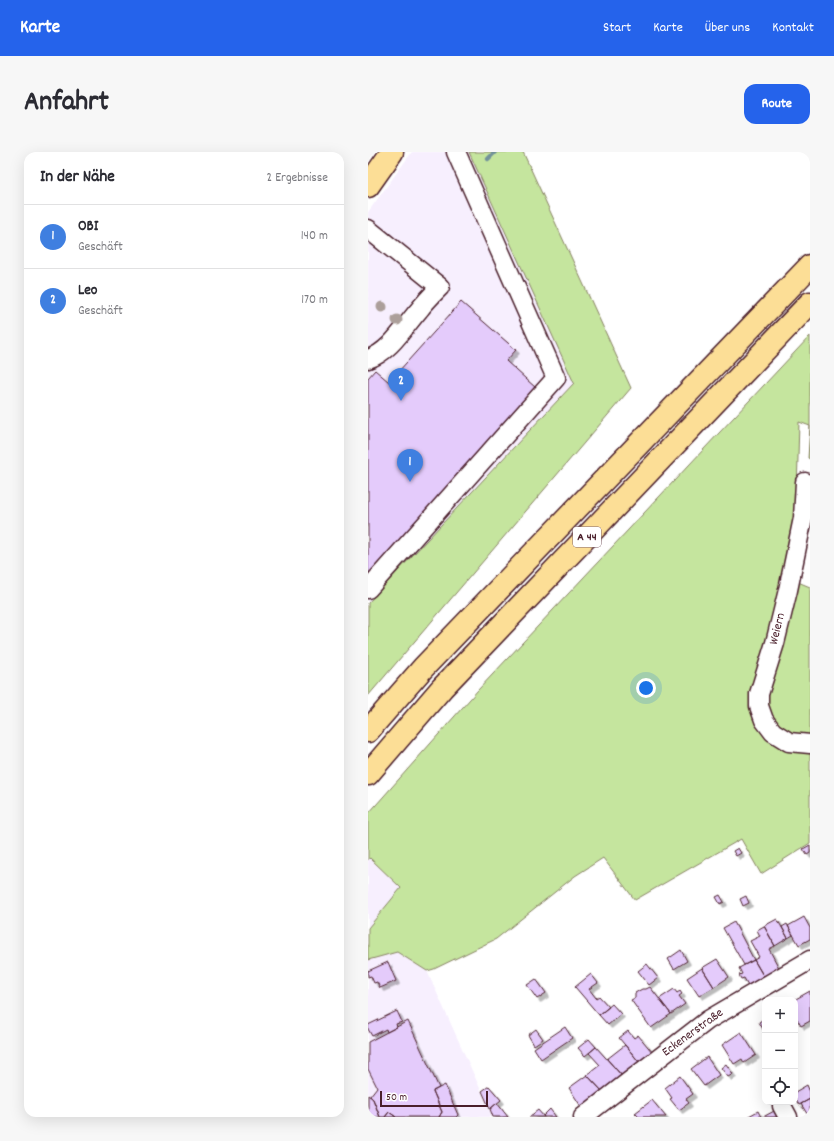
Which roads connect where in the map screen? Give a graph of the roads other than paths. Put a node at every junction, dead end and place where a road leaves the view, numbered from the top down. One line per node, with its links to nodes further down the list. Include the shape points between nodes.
1 (392, 152): 3 (main road)
2 (456, 152): 9 (street, via 556,378)
3 (368, 186)
4 (368, 230): 7 (street, via 440,287 396,338 376,357)
5 (810, 266): 10 (main road, A 44, via 423,668)
6 (810, 303): 12 (main road, A 44, via 442,688)
7 (368, 359)
8 (804, 482): 11 (street, Weiern, via 803,518 788,590 759,694 764,720 773,732 789,742)
9 (368, 589)
10 (368, 731)
11 (810, 744)
12 (368, 774)
13 (810, 960): 14 (street, Eckenerstraße, via 708,1020)
14 (583, 1117)

